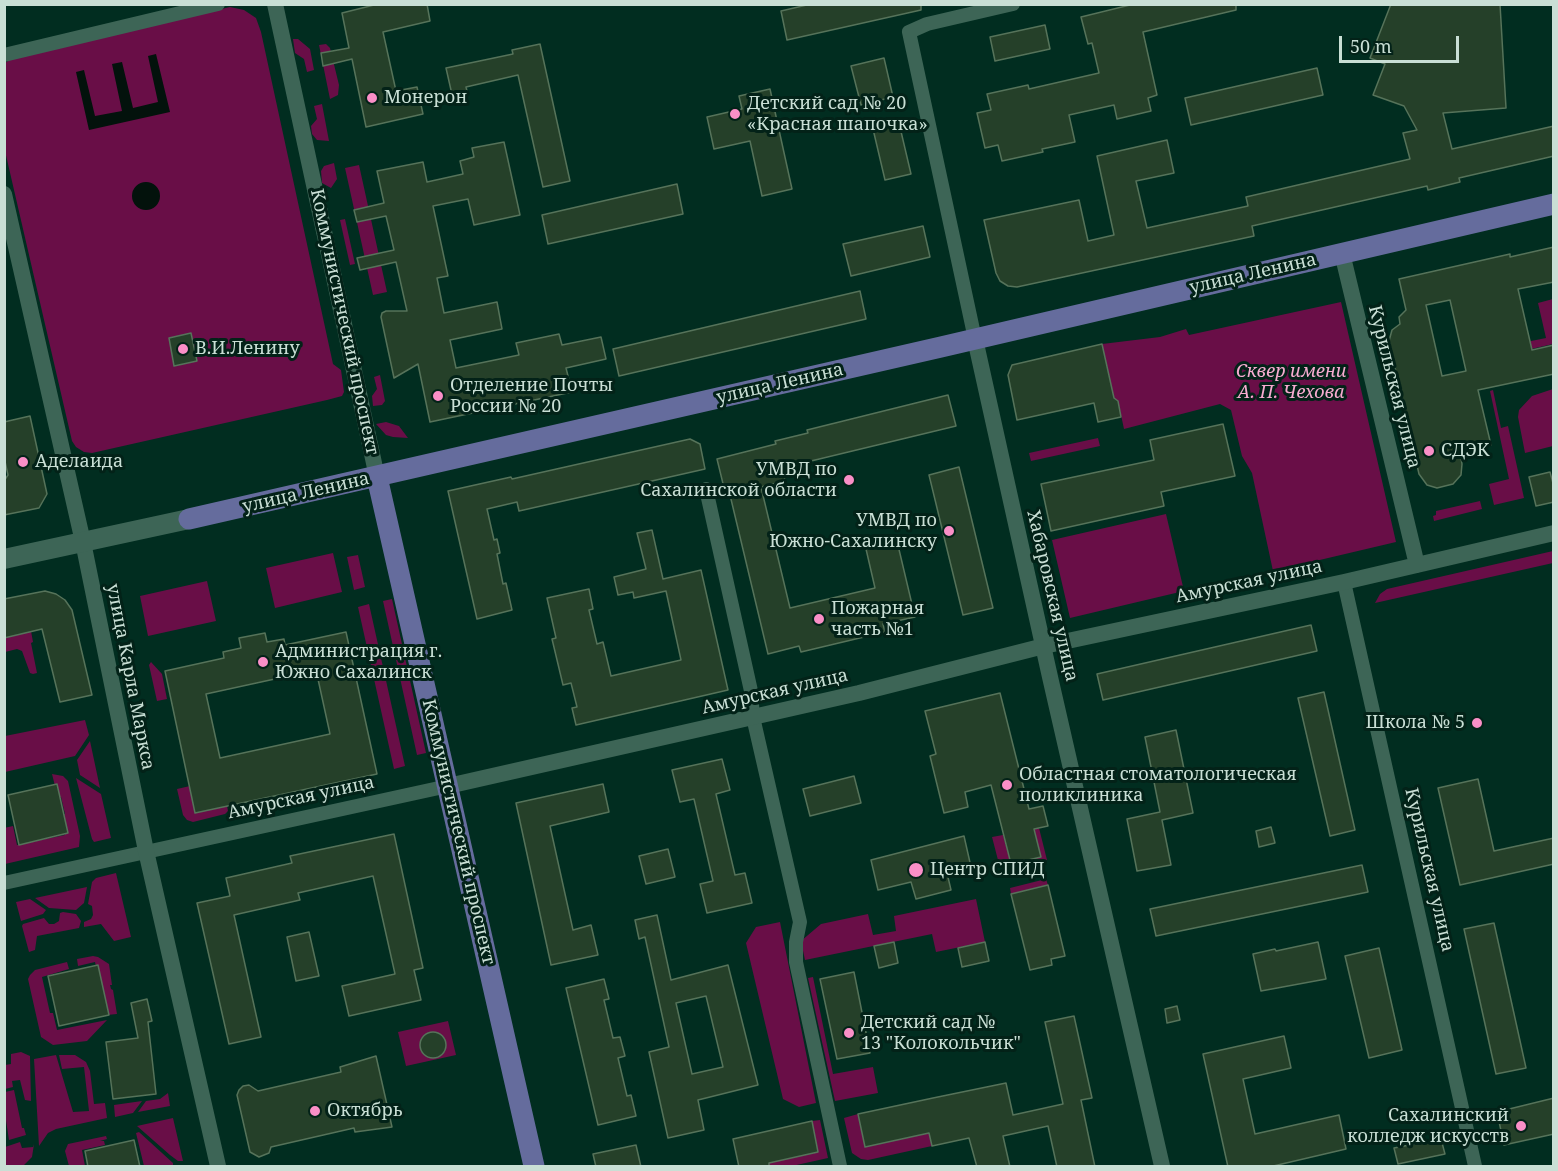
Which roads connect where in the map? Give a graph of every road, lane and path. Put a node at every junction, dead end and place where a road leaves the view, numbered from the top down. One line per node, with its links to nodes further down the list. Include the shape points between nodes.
1 (218, 4): 4 (street)
2 (275, 4): 9 (street, Коммунистический проспект)
3 (1013, 4): 8 (street, Хабаровская улица, via 927,24 909,33)
4 (4, 55)
5 (4, 194): 13 (street, улица Карла Маркса)
6 (1554, 204): 7 (main road, улица Ленина)
7 (1342, 254): 8 (main road, улица Ленина); 15 (street, Курильская улица)
8 (975, 339): 9 (main road, улица Ленина); 17 (street, Хабаровская улица)
9 (377, 477): 11 (main road, улица Ленина); 19 (main road, Коммунистический проспект)
10 (706, 489): 18 (street, via 751,691)
11 (189, 519): 13 (main road, улица Ленина)
12 (1554, 533): 15 (street, Амурская улица)
13 (83, 542): 14 (main road, улица Ленина); 20 (street, улица Карла Маркса)
14 (4, 559)
15 (1417, 565): 16 (street, Амурская улица)
16 (1344, 582): 17 (street, Амурская улица); 26 (street, Курильская улица)
17 (1044, 646): 18 (street, Амурская улица); 25 (street, Хабаровская улица)
18 (753, 717): 19 (street, Амурская улица); 24 (street, via 800,922 796,962)
19 (448, 786): 20 (street, Амурская улица); 23 (main road, Коммунистический проспект)
20 (146, 851): 21 (street, Амурская улица); 22 (street, улица Карла Маркса)
21 (4, 883)
22 (218, 1167)
23 (534, 1167)
24 (840, 1167)
25 (1162, 1167)
26 (1475, 1167)

